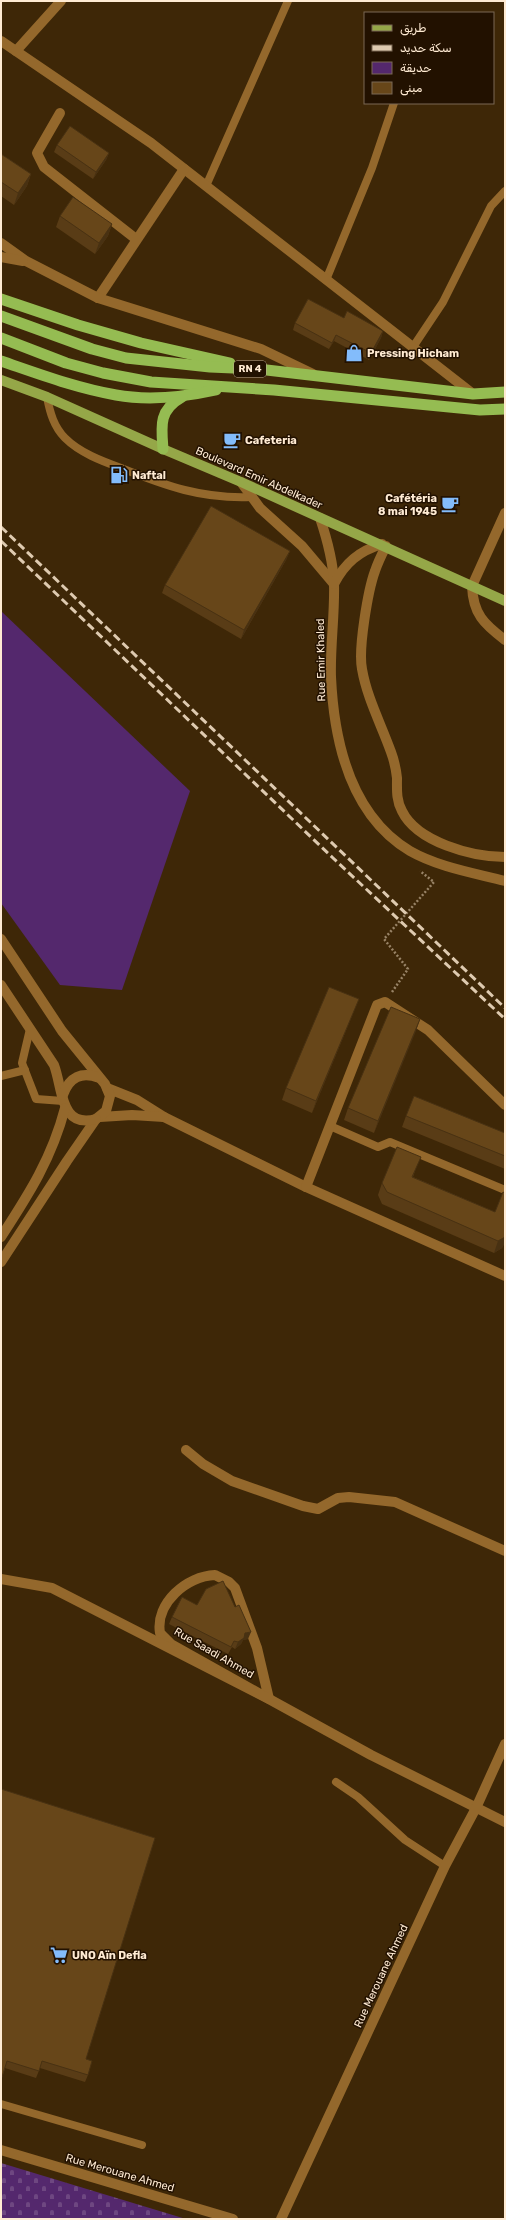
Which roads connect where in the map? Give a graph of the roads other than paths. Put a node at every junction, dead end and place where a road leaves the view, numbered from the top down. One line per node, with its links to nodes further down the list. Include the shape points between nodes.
1 (61, 1): 4 (street)
2 (288, 1): 8 (lane)
3 (1, 41): 4 (street)
4 (16, 51): 7 (street, via 151,143)
5 (394, 104): 14 (lane, via 372,168)
6 (60, 113): 10 (street, via 37,153 44,167)
7 (184, 169): 8 (street); 10 (street)
8 (206, 186): 14 (street)
9 (505, 191): 19 (lane, via 491,206 443,302)
10 (136, 239): 16 (street)
11 (1, 243): 13 (street)
12 (1, 257): 13 (street)
13 (26, 262): 16 (street)
14 (326, 280): 19 (street)
15 (1, 298): 21 (highway, RN 4, via 78,325 141,343)
16 (98, 298): 22 (street, via 261,349)
17 (1, 316): 21 (highway, RN 4, via 92,349 126,358 197,366)
18 (1, 338): 24 (highway, RN 4, via 66,363 103,373 150,382)
19 (413, 347): 26 (street)
20 (1, 361): 28 (highway, RN 4, via 61,382 117,396)
21 (258, 369): 22 (highway, RN 4)
22 (319, 376): 26 (highway, RN 4)
23 (1, 380): 27 (main road, Boulevard Emir Abdelkader)
24 (232, 387): 28 (highway, RN 4); 29 (highway, RN 4, via 480,410)
25 (505, 392): 26 (highway, RN 4)
26 (473, 394)
27 (47, 397): 30 (main road, Boulevard Emir Abdelkader); 32 (lane, via 52,419 58,429 83,452 184,491 217,497)
28 (183, 397): 30 (highway, via 170,404 164,413 161,425)
29 (505, 408)
30 (163, 450): 31 (main road, Boulevard Emir Abdelkader)
31 (241, 482): 32 (street); 34 (main road, Boulevard Emir Abdelkader)
32 (251, 498): 36 (street, via 302,546)
33 (505, 513): 37 (street)
34 (320, 518): 35 (main road, Boulevard Emir Abdelkader); 36 (street, Rue Emir Khaled, via 329,550)
35 (384, 545): 36 (street, via 370,548 348,562); 37 (main road, Boulevard Emir Abdelkader); 40 (street, via 372,584 362,641 361,668 369,698 393,758 397,794 402,811 413,826 432,840 474,853)
36 (334, 584): 41 (street, Rue Emir Khaled, via 331,677 334,711 340,748 360,799 373,820 411,851 439,863)
37 (472, 586): 38 (main road, Boulevard Emir Abdelkader); 39 (street, via 478,616)
38 (505, 601)
39 (505, 640)
40 (505, 857)
41 (505, 881)
42 (1, 939): 47 (street, via 62,1031)
43 (1, 985): 44 (street)
44 (30, 1029): 45 (lane, via 22,1063); 49 (street, via 54,1065)
45 (25, 1070): 46 (lane); 49 (lane, via 36,1098)
46 (1, 1076)
47 (99, 1078): 48 (street); 49 (street, via 84,1074 76,1077 70,1081)
48 (107, 1088): 51 (street, via 137,1100); 52 (street, via 109,1104)
49 (64, 1101): 52 (street, via 70,1116 87,1122); 56 (street, via 59,1130 42,1172)
50 (505, 1105): 53 (street, via 428,1030 385,1002 377,1005)
51 (164, 1117): 52 (street, via 132,1115); 54 (street)
52 (98, 1118): 57 (street)
53 (330, 1126): 54 (street); 55 (lane, via 378,1147 390,1142)
54 (306, 1187): 58 (street)
55 (505, 1190)
56 (1, 1237)
57 (1, 1262)
58 (505, 1276)
59 (186, 1450): 60 (street, via 203,1464 232,1481 303,1506 318,1509 338,1498 350,1497 395,1502)
60 (505, 1551)
61 (1, 1579): 62 (street, via 52,1588)
62 (269, 1699): 62 (street, Rue Saadi Ahmed, via 257,1648 235,1588 229,1582 215,1576 199,1578 183,1587 164,1609 160,1620 160,1633 172,1644); 65 (street, Rue Saadi Ahmed, via 371,1755)
63 (505, 1744): 65 (street, Rue Merouane Ahmed)
64 (336, 1782): 67 (lane, via 358,1797 405,1840)
65 (476, 1808): 66 (street, Rue Saadi Ahmed); 67 (street, Rue Merouane Ahmed)
66 (505, 1822)
67 (445, 1866): 72 (street, Rue Merouane Ahmed)
68 (1, 2104): 69 (lane)
69 (142, 2145)
70 (1, 2150): 71 (street, Rue Merouane Ahmed)
71 (233, 2219)
72 (281, 2219)

